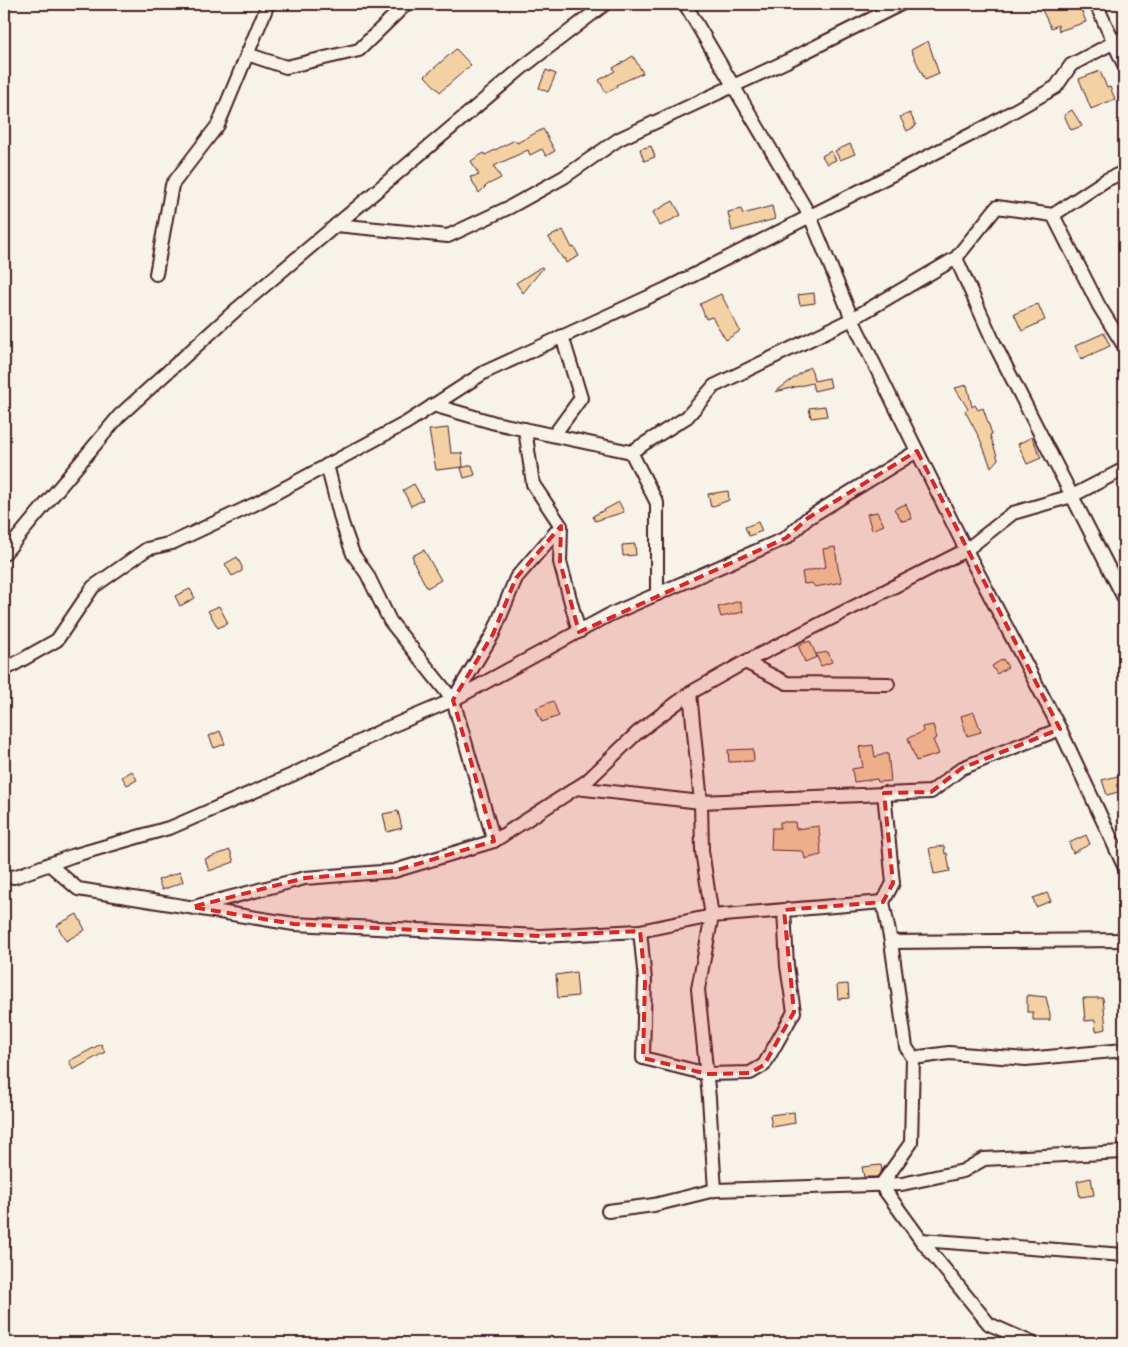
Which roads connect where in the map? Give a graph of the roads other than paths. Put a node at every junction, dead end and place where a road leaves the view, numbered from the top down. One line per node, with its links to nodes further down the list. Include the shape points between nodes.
1 (268, 4): 8 (street)
2 (406, 4): 8 (street, via 359,50 286,68)
3 (605, 4): 14 (street, via 523,67)
4 (685, 4): 10 (street)
5 (901, 4): 10 (street)
6 (1096, 4): 7 (street)
7 (1119, 39): 9 (street); 13 (street, via 1070,65 1056,87 1023,107)
8 (247, 54): 16 (street, via 218,124 172,185)
9 (1124, 65)
10 (734, 85): 13 (street); 14 (street, via 619,139 564,177 448,236)
11 (1124, 172): 12 (street)
12 (1053, 215): 15 (street, via 997,207); 19 (street, via 1099,306)
13 (810, 216): 17 (street); 18 (street)
14 (336, 225): 30 (street, via 238,308 120,416)
15 (956, 258): 17 (street); 27 (street, via 995,345)
16 (156, 274)
17 (852, 319): 23 (street); 24 (street, via 714,386 687,417)
18 (562, 336): 20 (street, via 485,372); 22 (street, via 581,398)
19 (1124, 346)
20 (433, 405): 21 (street); 25 (street)
21 (525, 429): 22 (street); 28 (street, via 533,484)
22 (554, 436): 24 (street)
23 (917, 451): 29 (street); 31 (street, via 808,518 786,538)
24 (631, 452): 31 (street, via 657,503)
25 (327, 465): 35 (street, via 255,504 172,543 148,550 93,587 57,640); 38 (street, via 353,554 367,574 390,622)
26 (1124, 469): 27 (street)
27 (1072, 496): 29 (street, via 1013,513); 32 (street)
28 (561, 526): 33 (street, via 560,562); 38 (street, via 516,578 493,634)
29 (966, 550): 34 (street); 39 (street)
30 (4, 554)
31 (656, 594): 33 (street)
32 (1124, 598)
33 (579, 632): 38 (street)
34 (745, 662): 36 (street, via 787,683); 37 (street)
35 (4, 670)
36 (888, 684)
37 (690, 693): 40 (street, via 637,733); 42 (street)
38 (453, 700): 43 (street); 44 (street, via 172,827)
39 (1060, 729): 41 (street, via 962,768 931,792); 45 (street)
40 (576, 788): 42 (street); 43 (street)
41 (884, 793): 42 (street); 47 (street, via 893,883)
42 (700, 802): 50 (street, via 702,851)
43 (494, 841): 48 (street, via 394,871 305,878)
44 (49, 864): 46 (street, via 14,877); 48 (street, via 78,889)
45 (1124, 866)
46 (4, 876)
47 (883, 902): 49 (street); 53 (street)
48 (192, 907): 51 (street, via 294,924 540,936)
49 (784, 910): 50 (street); 56 (street, via 786,966 794,1012 764,1065 750,1074)
50 (712, 916): 51 (street); 56 (street, via 698,989)
51 (640, 931): 56 (street, via 645,980 642,1058)
52 (1124, 940): 53 (street)
53 (891, 942): 55 (street, via 906,1047)
54 (1124, 1050): 55 (street, via 1026,1059 949,1053)
55 (913, 1058): 58 (street, via 911,1143)
56 (707, 1074): 59 (street)
57 (1124, 1152): 58 (street, via 984,1159 963,1171 902,1184)
58 (881, 1185): 59 (street); 61 (street)
59 (715, 1190): 60 (street, via 654,1205)
60 (608, 1211)
61 (921, 1240): 62 (street); 63 (street, via 989,1324)
62 (1124, 1255)
63 (1032, 1343)

